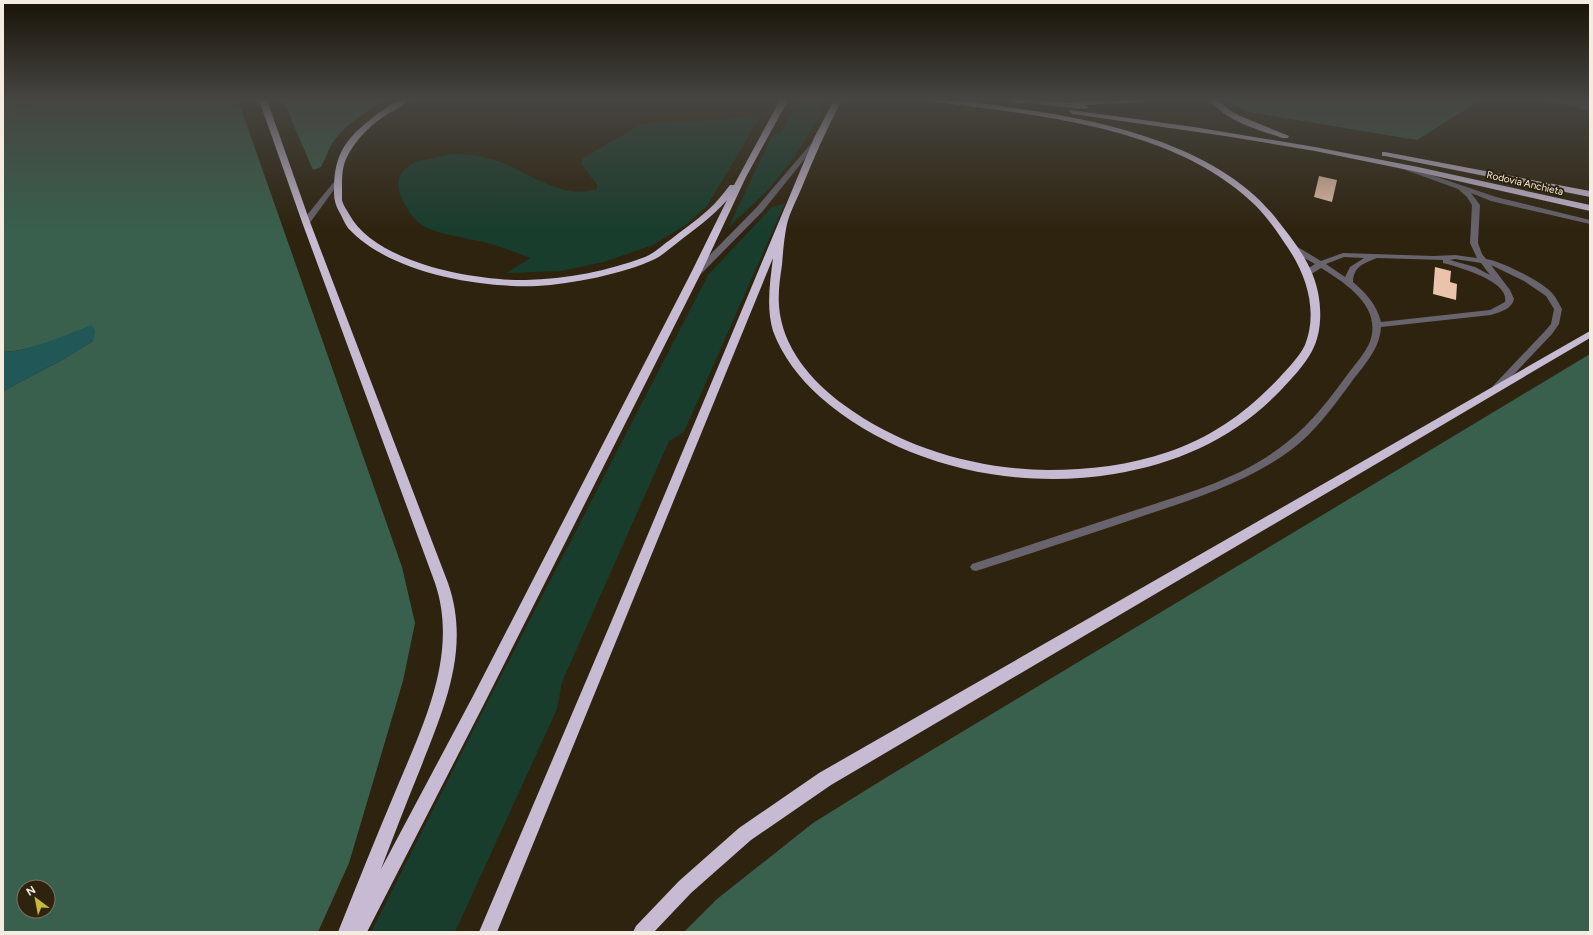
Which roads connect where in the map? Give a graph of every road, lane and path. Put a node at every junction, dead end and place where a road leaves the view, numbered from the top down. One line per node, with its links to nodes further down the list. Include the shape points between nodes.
1 (278, 144): 17 (highway)
2 (352, 144): 11 (highway, via 339,165)
3 (761, 144): 10 (highway)
4 (813, 144): 28 (lane, via 759,210)
5 (816, 144): 19 (highway)
6 (1158, 144): 21 (highway, via 1199,163 1254,199)
7 (1281, 144): 9 (highway, Rodovia Anchieta)
8 (1325, 144): 13 (highway, Rodovia Anchieta)
9 (1394, 165): 12 (lane); 16 (highway, Rodovia Anchieta)
10 (742, 178): 11 (highway, via 712,211 658,254 584,277 524,283 475,279 426,268 392,256 375,247 349,223 342,210); 28 (highway)
11 (335, 184): 17 (lane)
12 (1462, 189): 14 (lane); 15 (lane)
13 (1590, 194)
14 (1494, 199): 15 (lane); 18 (lane)
15 (1476, 205): 20 (lane)
16 (1590, 208)
17 (306, 222): 35 (highway, via 435,566 447,601 450,629 448,664 439,702)
18 (1590, 222)
19 (783, 223): 27 (highway, via 774,308 778,330 788,352 822,393 844,412 906,446 951,461 1029,473 1071,474 1140,465 1206,441 1233,426 1256,408 1299,364 1311,343 1314,302); 37 (highway)
20 (1474, 243): 23 (lane, via 1467,251); 25 (lane)
21 (1293, 248): 26 (lane); 27 (highway)
22 (1378, 256): 24 (lane); 26 (lane, via 1343,255); 29 (lane, via 1360,262 1353,268 1348,277)
23 (1455, 257): 24 (lane); 25 (lane)
24 (1434, 258): 30 (lane, via 1472,269)
25 (1482, 261): 30 (lane); 33 (lane, via 1504,268 1540,286 1549,294 1558,309 1555,324 1549,332)
26 (1320, 265): 27 (lane); 29 (lane)
27 (1307, 272)
28 (695, 275): 36 (highway)
29 (1349, 282): 31 (lane, via 1369,304 1375,314)
30 (1500, 282): 31 (lane, via 1510,299 1509,303 1491,312)
31 (1377, 325): 34 (lane, via 1376,338 1369,352 1313,424 1296,441 1253,470 1203,492)
32 (1590, 334): 33 (highway)
33 (1498, 387): 38 (highway, via 825,779 745,834 685,888)
34 (976, 567)
35 (347, 932)
36 (357, 932)
37 (488, 932)
38 (642, 932)

